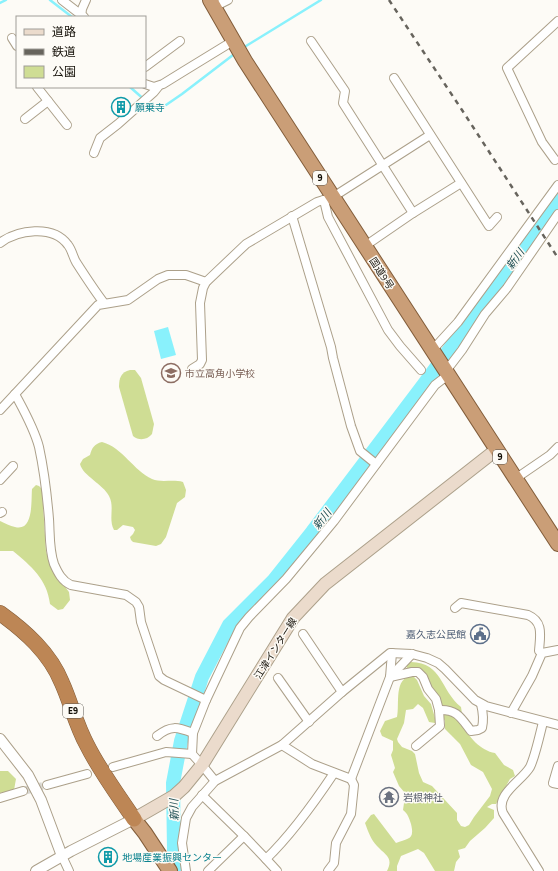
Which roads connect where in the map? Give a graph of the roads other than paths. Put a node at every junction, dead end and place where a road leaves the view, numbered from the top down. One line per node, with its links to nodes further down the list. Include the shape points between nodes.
1 (62, 0): 5 (street)
2 (86, 0): 5 (street)
3 (228, 0): 4 (street)
4 (212, 3): 9 (highway, 国道9号 / 9)
5 (82, 16)
6 (558, 21): 22 (street, via 506,68 542,142)
7 (12, 38): 11 (street)
8 (180, 41): 12 (street)
9 (233, 41): 15 (street); 26 (highway, 国道9号 / 9)
10 (311, 41): 23 (street, via 344,92 343,103)
11 (16, 44)
12 (146, 66)
13 (394, 78): 20 (street)
14 (146, 84): 15 (street)
15 (158, 87): 21 (street, via 100,138)
16 (38, 88): 17 (street)
17 (48, 100): 18 (street); 19 (street)
18 (24, 119)
19 (67, 125)
20 (430, 135): 23 (street); 24 (street)
21 (94, 153)
22 (555, 160)
23 (383, 165): 26 (street); 27 (street)
24 (461, 183): 27 (street); 30 (street, via 489,226)
25 (558, 186): 35 (street, via 458,322)
26 (329, 198): 29 (street); 32 (highway, 国道9号 / 9); 37 (street, via 328,217 388,330)
27 (413, 213): 32 (street)
28 (558, 214): 38 (street)
29 (292, 216): 33 (street, via 246,244); 43 (street, via 331,347 351,426 362,453)
30 (497, 217)
31 (0, 243): 34 (street, via 26,232 49,232 57,235 68,245)
32 (364, 246): 35 (highway, 国道9号 / 9)
33 (206, 282): 34 (street, via 186,275 168,275 128,300); 36 (street, via 200,303 202,360)
34 (104, 303): 39 (street, via 95,307)
35 (433, 351): 38 (highway, 国道9号 / 9)
36 (192, 369)
37 (421, 370)
38 (446, 371): 42 (highway, 国道9号 / 9); 43 (street)
39 (15, 394): 40 (street); 58 (street, via 32,427 38,446 47,499 51,549 59,575 72,584 126,595 136,602 160,676)
40 (0, 410)
41 (558, 447): 45 (street)
42 (496, 450): 45 (highway, 国道9号 / 9); 71 (main road, 江津インター線, via 354,560 310,599 293,618)
43 (375, 463): 58 (street, via 334,522 240,628)
44 (13, 466): 46 (street)
45 (515, 479): 47 (highway, 国道9号 / 9)
46 (0, 480)
47 (558, 544)
48 (456, 608): 53 (street, via 461,603 532,617 540,628 539,651)
49 (0, 613): 83 (highway, E9, via 30,637 56,670 87,745)
50 (303, 634): 57 (street)
51 (558, 650): 53 (street)
52 (392, 653): 54 (street); 55 (street); 57 (street)
53 (542, 653): 61 (street)
54 (412, 654): 55 (street); 59 (street, via 438,663)
55 (390, 677): 60 (street, via 418,672 436,699); 76 (street)
56 (278, 678): 62 (street)
57 (342, 692): 62 (street)
58 (205, 699): 65 (street)
59 (481, 704): 60 (street, via 484,717 482,728 475,731 471,731 455,712); 61 (street)
60 (439, 710): 69 (street, via 440,726)
61 (511, 713): 63 (street)
62 (309, 722): 68 (street)
63 (543, 722): 64 (street); 88 (street, via 530,767 505,795 501,807)
64 (558, 726)
65 (192, 732): 66 (street, via 169,728); 70 (street)
66 (157, 736)
67 (0, 739): 85 (street, via 28,775 41,800)
68 (282, 745): 74 (street, via 312,764); 77 (street)
69 (416, 746)
70 (190, 754): 71 (street); 73 (street, via 162,753)
71 (202, 764): 77 (street); 83 (main road, 江津インター線, via 184,787)
72 (558, 766): 78 (street, via 553,782)
73 (113, 767)
74 (334, 773): 76 (street); 86 (street, via 288,836)
75 (87, 774): 79 (street)
76 (351, 779): 94 (street, via 354,785 351,814 336,843 334,863)
77 (215, 781): 81 (street)
78 (558, 784)
79 (47, 785)
80 (23, 792): 82 (street)
81 (202, 795): 84 (street); 91 (street, via 186,818 182,842)
82 (0, 798)
83 (134, 820): 85 (street); 87 (highway, via 145,833)
84 (244, 836): 86 (street); 92 (street)
85 (62, 856): 89 (street); 90 (street)
86 (266, 859): 93 (street)
87 (163, 868)
88 (536, 870)
89 (36, 871)
90 (69, 871)
91 (186, 871)
92 (208, 871)
93 (277, 871)
94 (328, 871)

